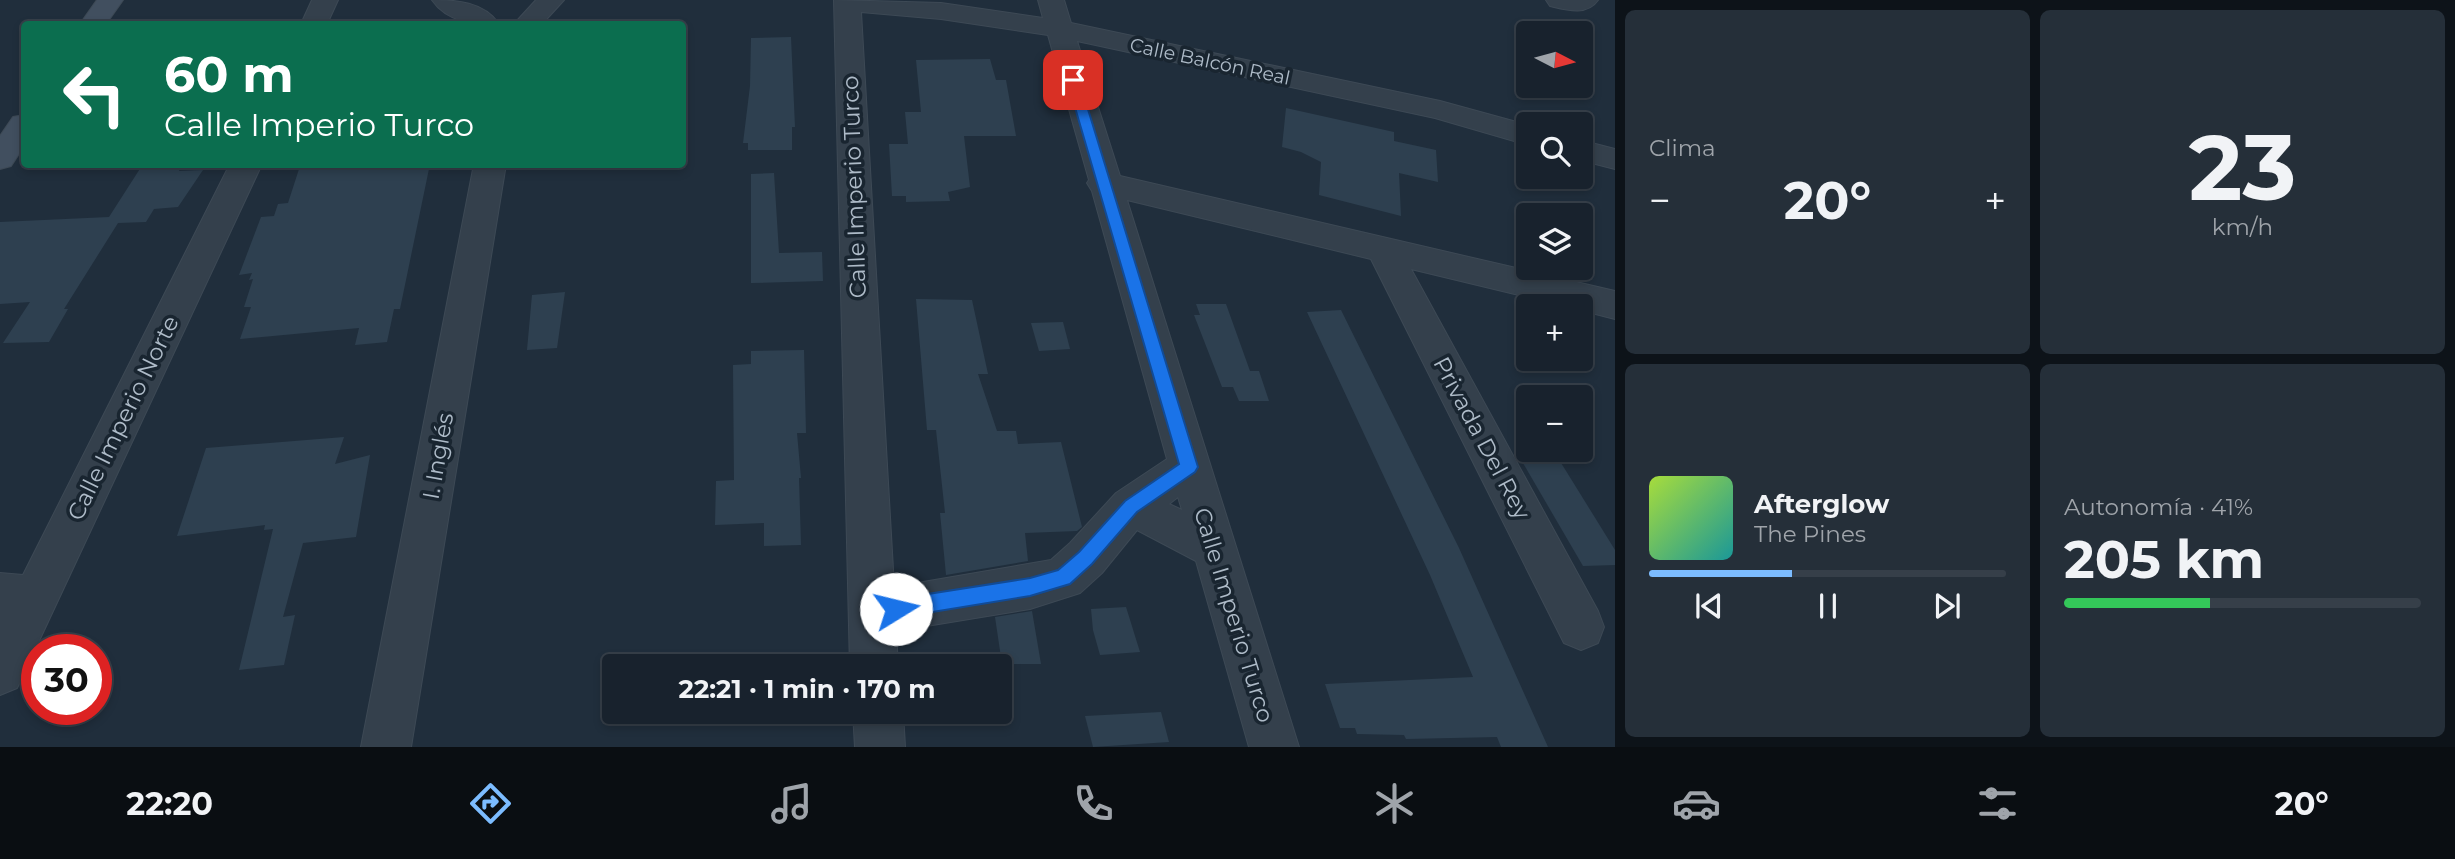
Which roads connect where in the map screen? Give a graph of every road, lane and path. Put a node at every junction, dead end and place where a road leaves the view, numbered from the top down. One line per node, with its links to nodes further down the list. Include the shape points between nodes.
1 (110, 0): 9 (street)
2 (326, 0): 10 (street)
3 (445, 0): 11 (street)
4 (551, 0): 12 (street)
5 (1559, 0): 6 (street)
6 (1585, 0)
7 (847, 2): 8 (street, Calle Balcón Real); 27 (street, Calle Imperio Turco)
8 (1055, 15): 14 (street, Calle Balcón Real); 20 (street, Calle Imperio Turco)
9 (95, 21)
10 (316, 21)
11 (481, 21)
12 (530, 21)
13 (21, 128): 16 (street)
14 (1516, 132)
15 (1593, 153): 17 (street)
16 (0, 159)
17 (1615, 159)
18 (244, 168): 26 (street, Calle Imperio Norte)
19 (488, 168): 32 (street, I. Inglés)
20 (1104, 183): 21 (street); 23 (street, Calle Imperio Turco)
21 (1383, 249): 22 (street); 28 (street, Privada Del Rey)
22 (1615, 305)
23 (1189, 467): 24 (street); 25 (street, Calle Imperio Turco)
24 (1131, 506): 25 (street); 27 (street, via 1064,578)
25 (1213, 547): 34 (street, Calle Imperio Turco)
26 (18, 597): 30 (street, Calle Imperio Norte)
27 (870, 613): 29 (street, Calle Imperio Turco)
28 (1581, 627)
29 (873, 654)
30 (0, 671)
31 (879, 724): 33 (street)
32 (386, 747)
33 (880, 747)
34 (1274, 747)

